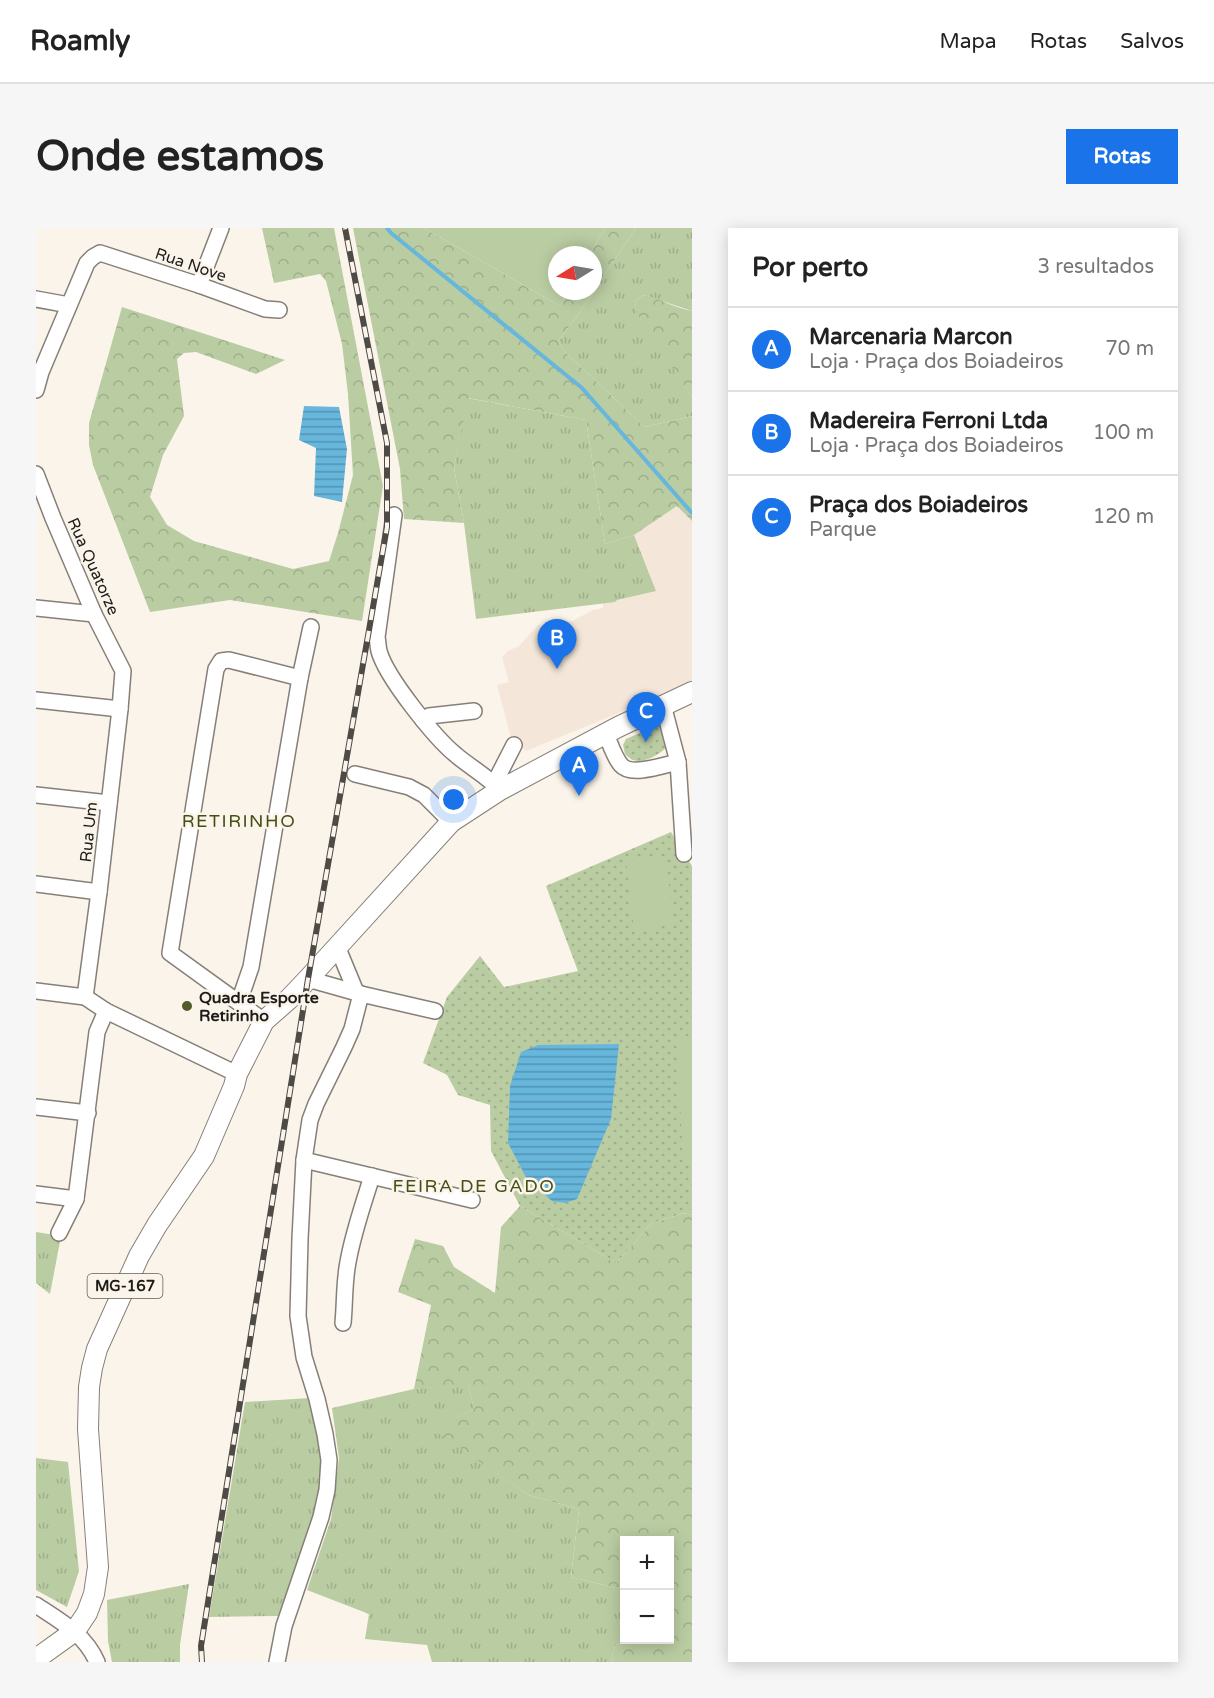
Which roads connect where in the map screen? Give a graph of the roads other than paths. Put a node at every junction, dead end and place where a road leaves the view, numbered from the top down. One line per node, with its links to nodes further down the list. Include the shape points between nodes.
1 (221, 228): 2 (street)
2 (199, 285): 4 (street, Rua Nove, via 100,253 87,263); 5 (street, Rua Nove, via 265,309)
3 (36, 298): 4 (street)
4 (69, 305): 6 (street)
5 (279, 310)
6 (38, 372): 7 (street)
7 (36, 390)
8 (36, 474): 11 (street, Rua Quatorze)
9 (394, 515): 22 (street, via 377,637 379,652)
10 (36, 517): 11 (street)
11 (53, 518): 13 (street, Rua Quatorze)
12 (36, 608): 13 (street)
13 (94, 614): 15 (street, Rua Quatorze)
14 (311, 627): 16 (street)
15 (123, 671): 20 (street, Rua Um)
16 (300, 678): 39 (street, via 251,967); 39 (street, via 229,660 221,661 216,669 170,953)
17 (692, 692): 19 (main road, MG-167)
18 (36, 700): 20 (street)
19 (663, 705): 23 (main road, MG-167); 25 (street)
20 (120, 710): 29 (street, Rua Um)
21 (474, 711): 22 (street)
22 (423, 720): 27 (street, via 455,754)
23 (606, 734): 25 (street, via 620,764 627,769); 27 (main road, MG-167)
24 (514, 745): 27 (street)
25 (683, 771): 31 (street)
26 (355, 774): 30 (street, via 409,787 424,795)
27 (497, 787): 30 (main road, MG-167)
28 (36, 795): 29 (street)
29 (109, 803): 33 (street, Rua Um)
30 (451, 822): 34 (main road, MG-167)
31 (684, 854)
32 (36, 884): 33 (street)
33 (99, 892): 38 (street, Rua Um)
34 (337, 945): 35 (main road, MG-167); 37 (street)
35 (308, 979): 37 (street); 42 (main road, MG-167)
36 (36, 991): 38 (street)
37 (358, 993): 41 (street); 46 (street, via 348,1038 310,1120)
38 (85, 997): 40 (street)
39 (239, 1002): 42 (street)
40 (106, 1011): 43 (street); 45 (street, via 97,1032)
41 (435, 1011)
42 (264, 1021): 43 (main road, MG-167)
43 (237, 1074): 54 (main road, MG-167, via 204,1156 139,1256 97,1349 90,1377 88,1429 98,1567 94,1594)
44 (36, 1107): 45 (street)
45 (88, 1113): 49 (street)
46 (304, 1160): 47 (street); 57 (street, via 298,1316 329,1460 321,1517 284,1626)
47 (372, 1176): 50 (street); 52 (street, via 352,1240)
48 (36, 1194): 49 (street)
49 (76, 1199): 51 (street)
50 (472, 1200)
51 (58, 1233)
52 (343, 1323)
53 (36, 1605): 54 (street)
54 (75, 1631): 55 (main road, MG-167); 56 (street)
55 (36, 1659)
56 (97, 1662)
57 (277, 1662)

